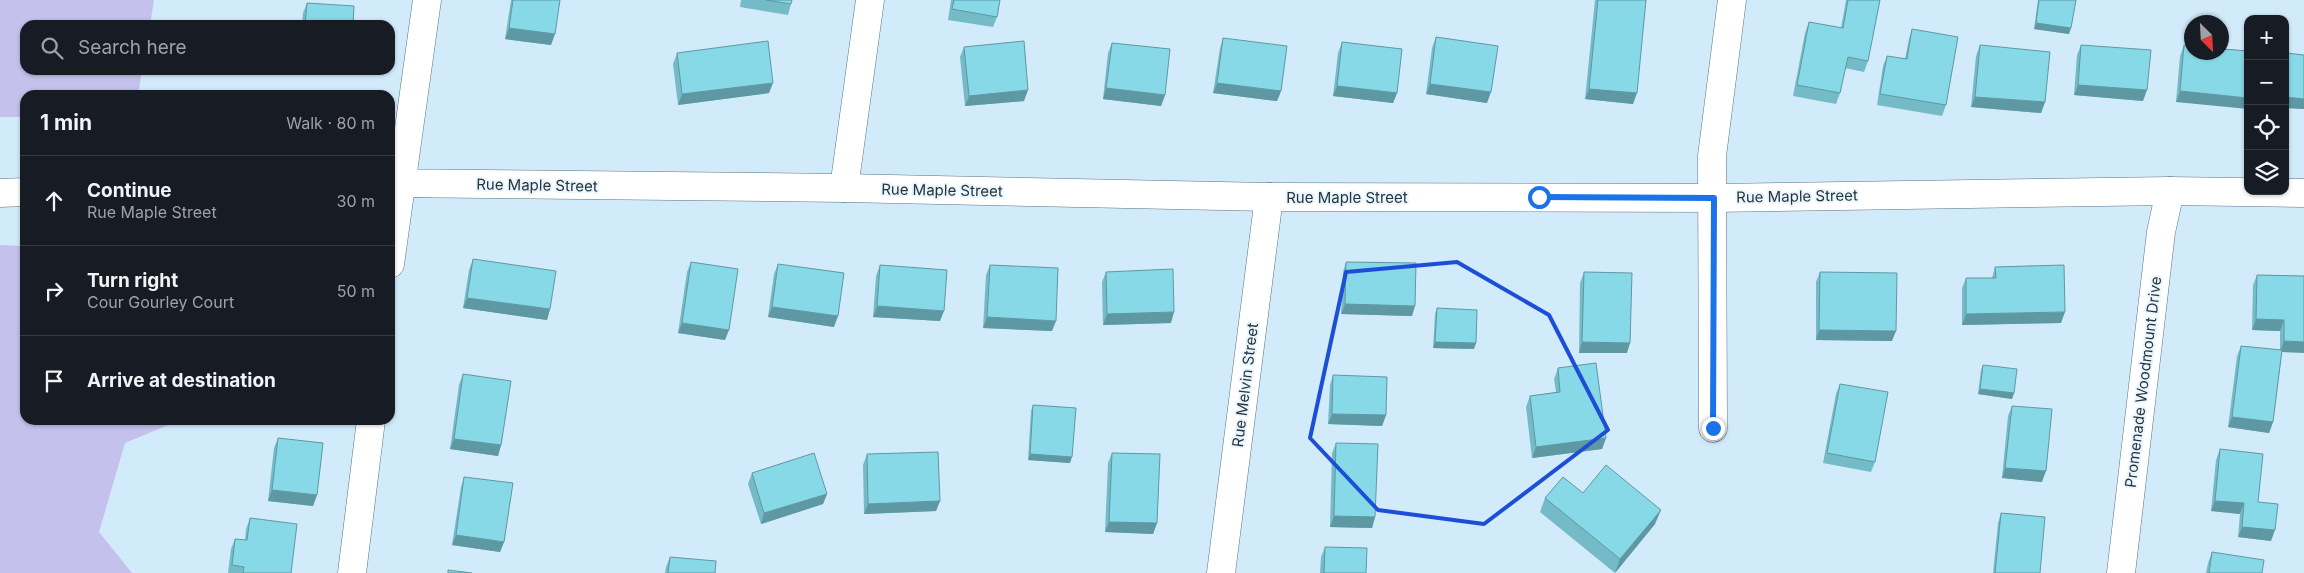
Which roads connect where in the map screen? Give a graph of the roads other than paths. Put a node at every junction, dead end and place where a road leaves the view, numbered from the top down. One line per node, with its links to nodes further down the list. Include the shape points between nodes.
1 (428, 0): 4 (street)
2 (870, 0): 5 (street)
3 (1732, 0): 12 (street, via 1712,156)
4 (396, 183): 5 (street, Rue Maple Street); 10 (street)
5 (844, 188): 11 (street, Rue Maple Street)
6 (2170, 191): 9 (street, Rue Maple Street); 12 (street, Rue Maple Street); 17 (street, Promenade Woodmount Drive, via 2160,242)
7 (0, 192): 8 (street)
8 (20, 192)
9 (2304, 193)
10 (395, 196)
11 (1269, 197): 12 (street, Rue Maple Street); 16 (street, Rue Melvin Street)
12 (1714, 198): 14 (street)
13 (370, 425): 15 (street)
14 (1713, 428)
15 (352, 573)
16 (1221, 573)
17 (2121, 573)

